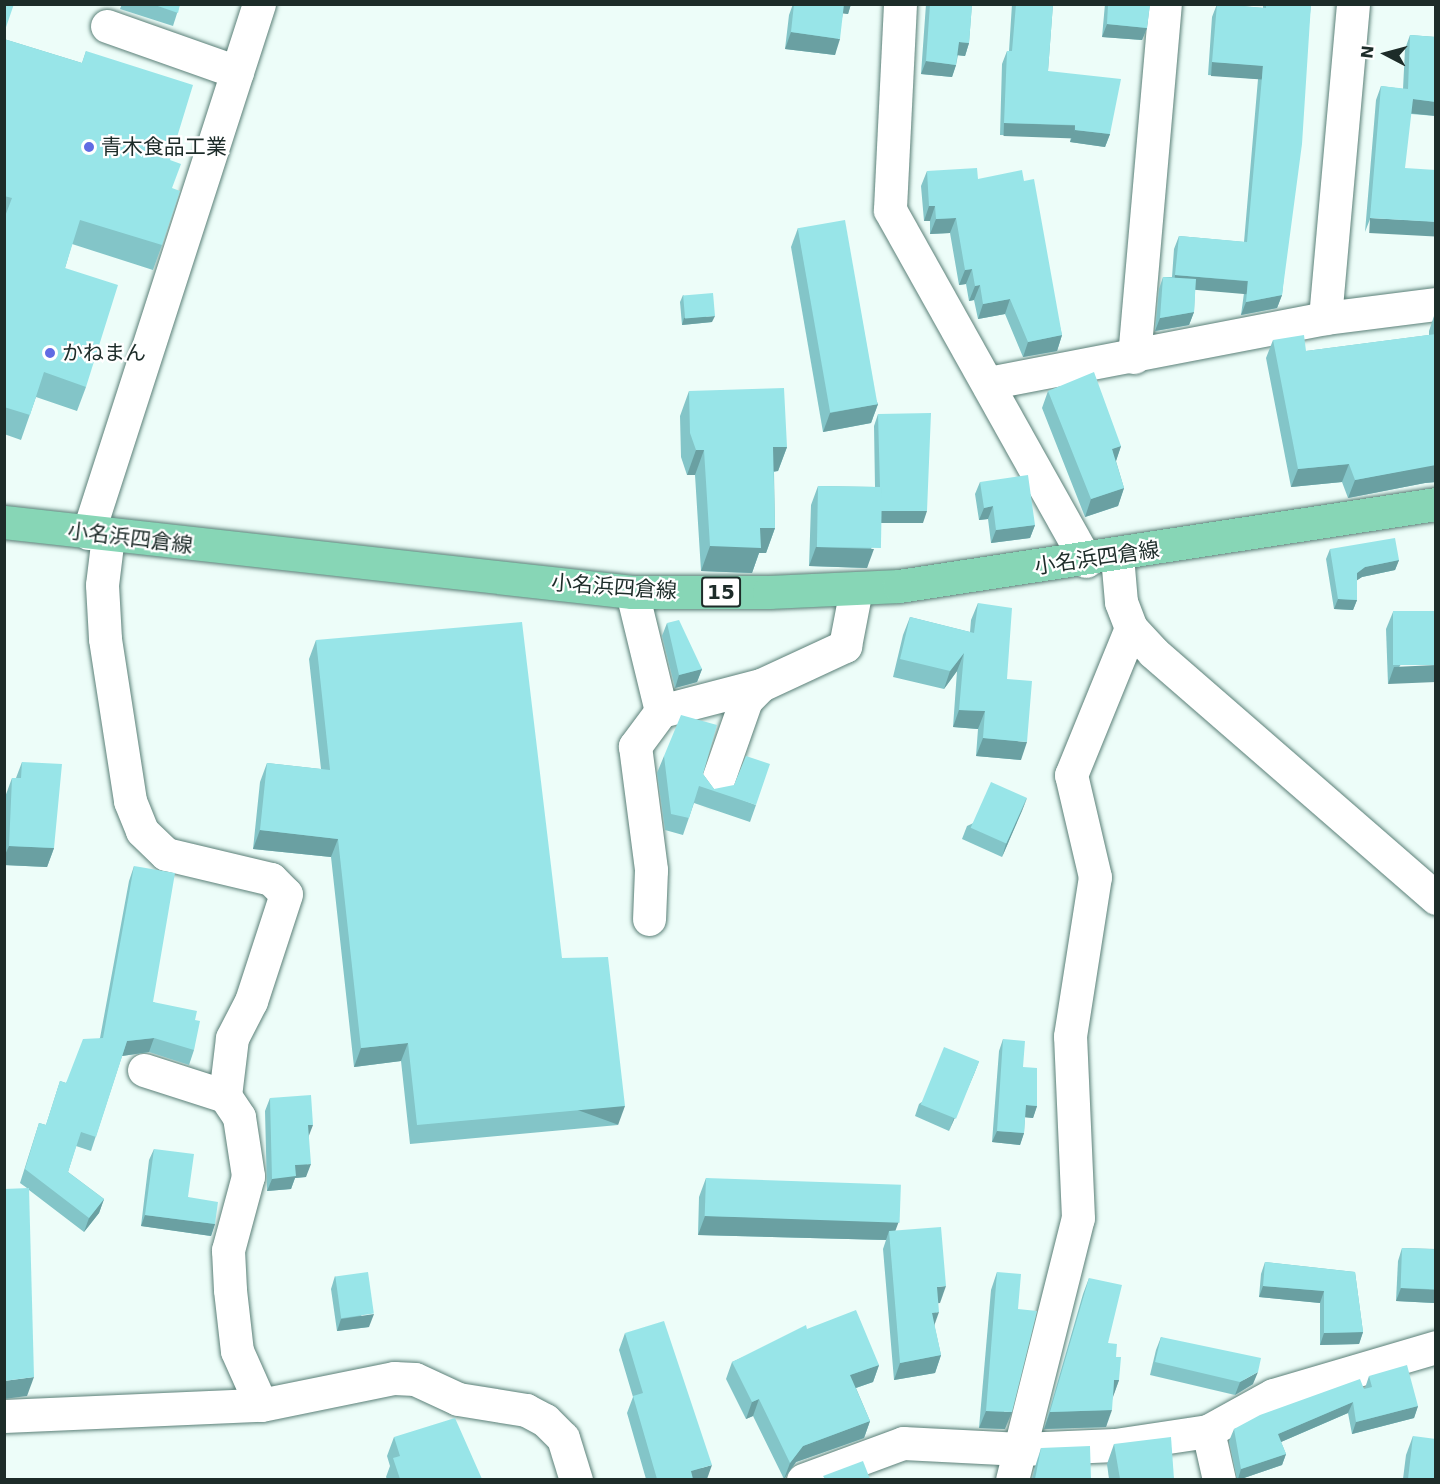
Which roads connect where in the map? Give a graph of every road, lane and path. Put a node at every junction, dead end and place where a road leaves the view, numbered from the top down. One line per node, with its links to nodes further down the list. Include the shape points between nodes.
1 (259, 4): 6 (street)
2 (900, 4): 10 (street, via 890,210)
3 (1165, 4): 9 (street)
4 (1353, 4): 8 (street)
5 (108, 26): 6 (street)
6 (237, 72): 13 (street)
7 (1436, 304): 8 (street)
8 (1325, 318): 9 (street)
9 (1134, 357): 10 (street)
10 (988, 383): 15 (street)
11 (1436, 504): 14 (main road, 小名浜四倉線 / 15)
12 (4, 522): 13 (main road, 小名浜四倉線 / 15)
13 (98, 534): 17 (main road, 小名浜四倉線 / 15); 25 (street, via 105,639 130,801 142,831 166,854 271,879 286,894 259,979 232,1038)
14 (1117, 556): 15 (main road, 小名浜四倉線 / 15); 18 (street, via 1121,602)
15 (1086, 561): 16 (main road, 小名浜四倉線 / 15)
16 (856, 589): 17 (main road, 小名浜四倉線 / 15); 19 (street, via 845,646)
17 (632, 591): 20 (street)
18 (1131, 628): 22 (street, via 1177,674); 30 (street, via 1071,775 1095,877 1070,1035 1078,1218)
19 (761, 685): 20 (street); 21 (street, via 746,700 728,738)
20 (661, 711): 23 (street, via 635,746 651,870)
21 (715, 788)
22 (1436, 898)
23 (649, 918)
24 (144, 1070): 25 (street)
25 (225, 1096): 27 (street, via 238,1117 248,1176 228,1250 237,1350)
26 (1436, 1347): 29 (street, via 1273,1395)
27 (261, 1405): 28 (street); 31 (street, via 394,1378 415,1379 458,1398 526,1410 545,1420 563,1438)
28 (4, 1416)
29 (1208, 1431): 30 (street, via 1115,1445); 34 (street)
30 (1021, 1449): 32 (street, via 903,1443); 33 (street)
31 (576, 1479)
32 (803, 1479)
33 (1012, 1479)
34 (1219, 1479)

